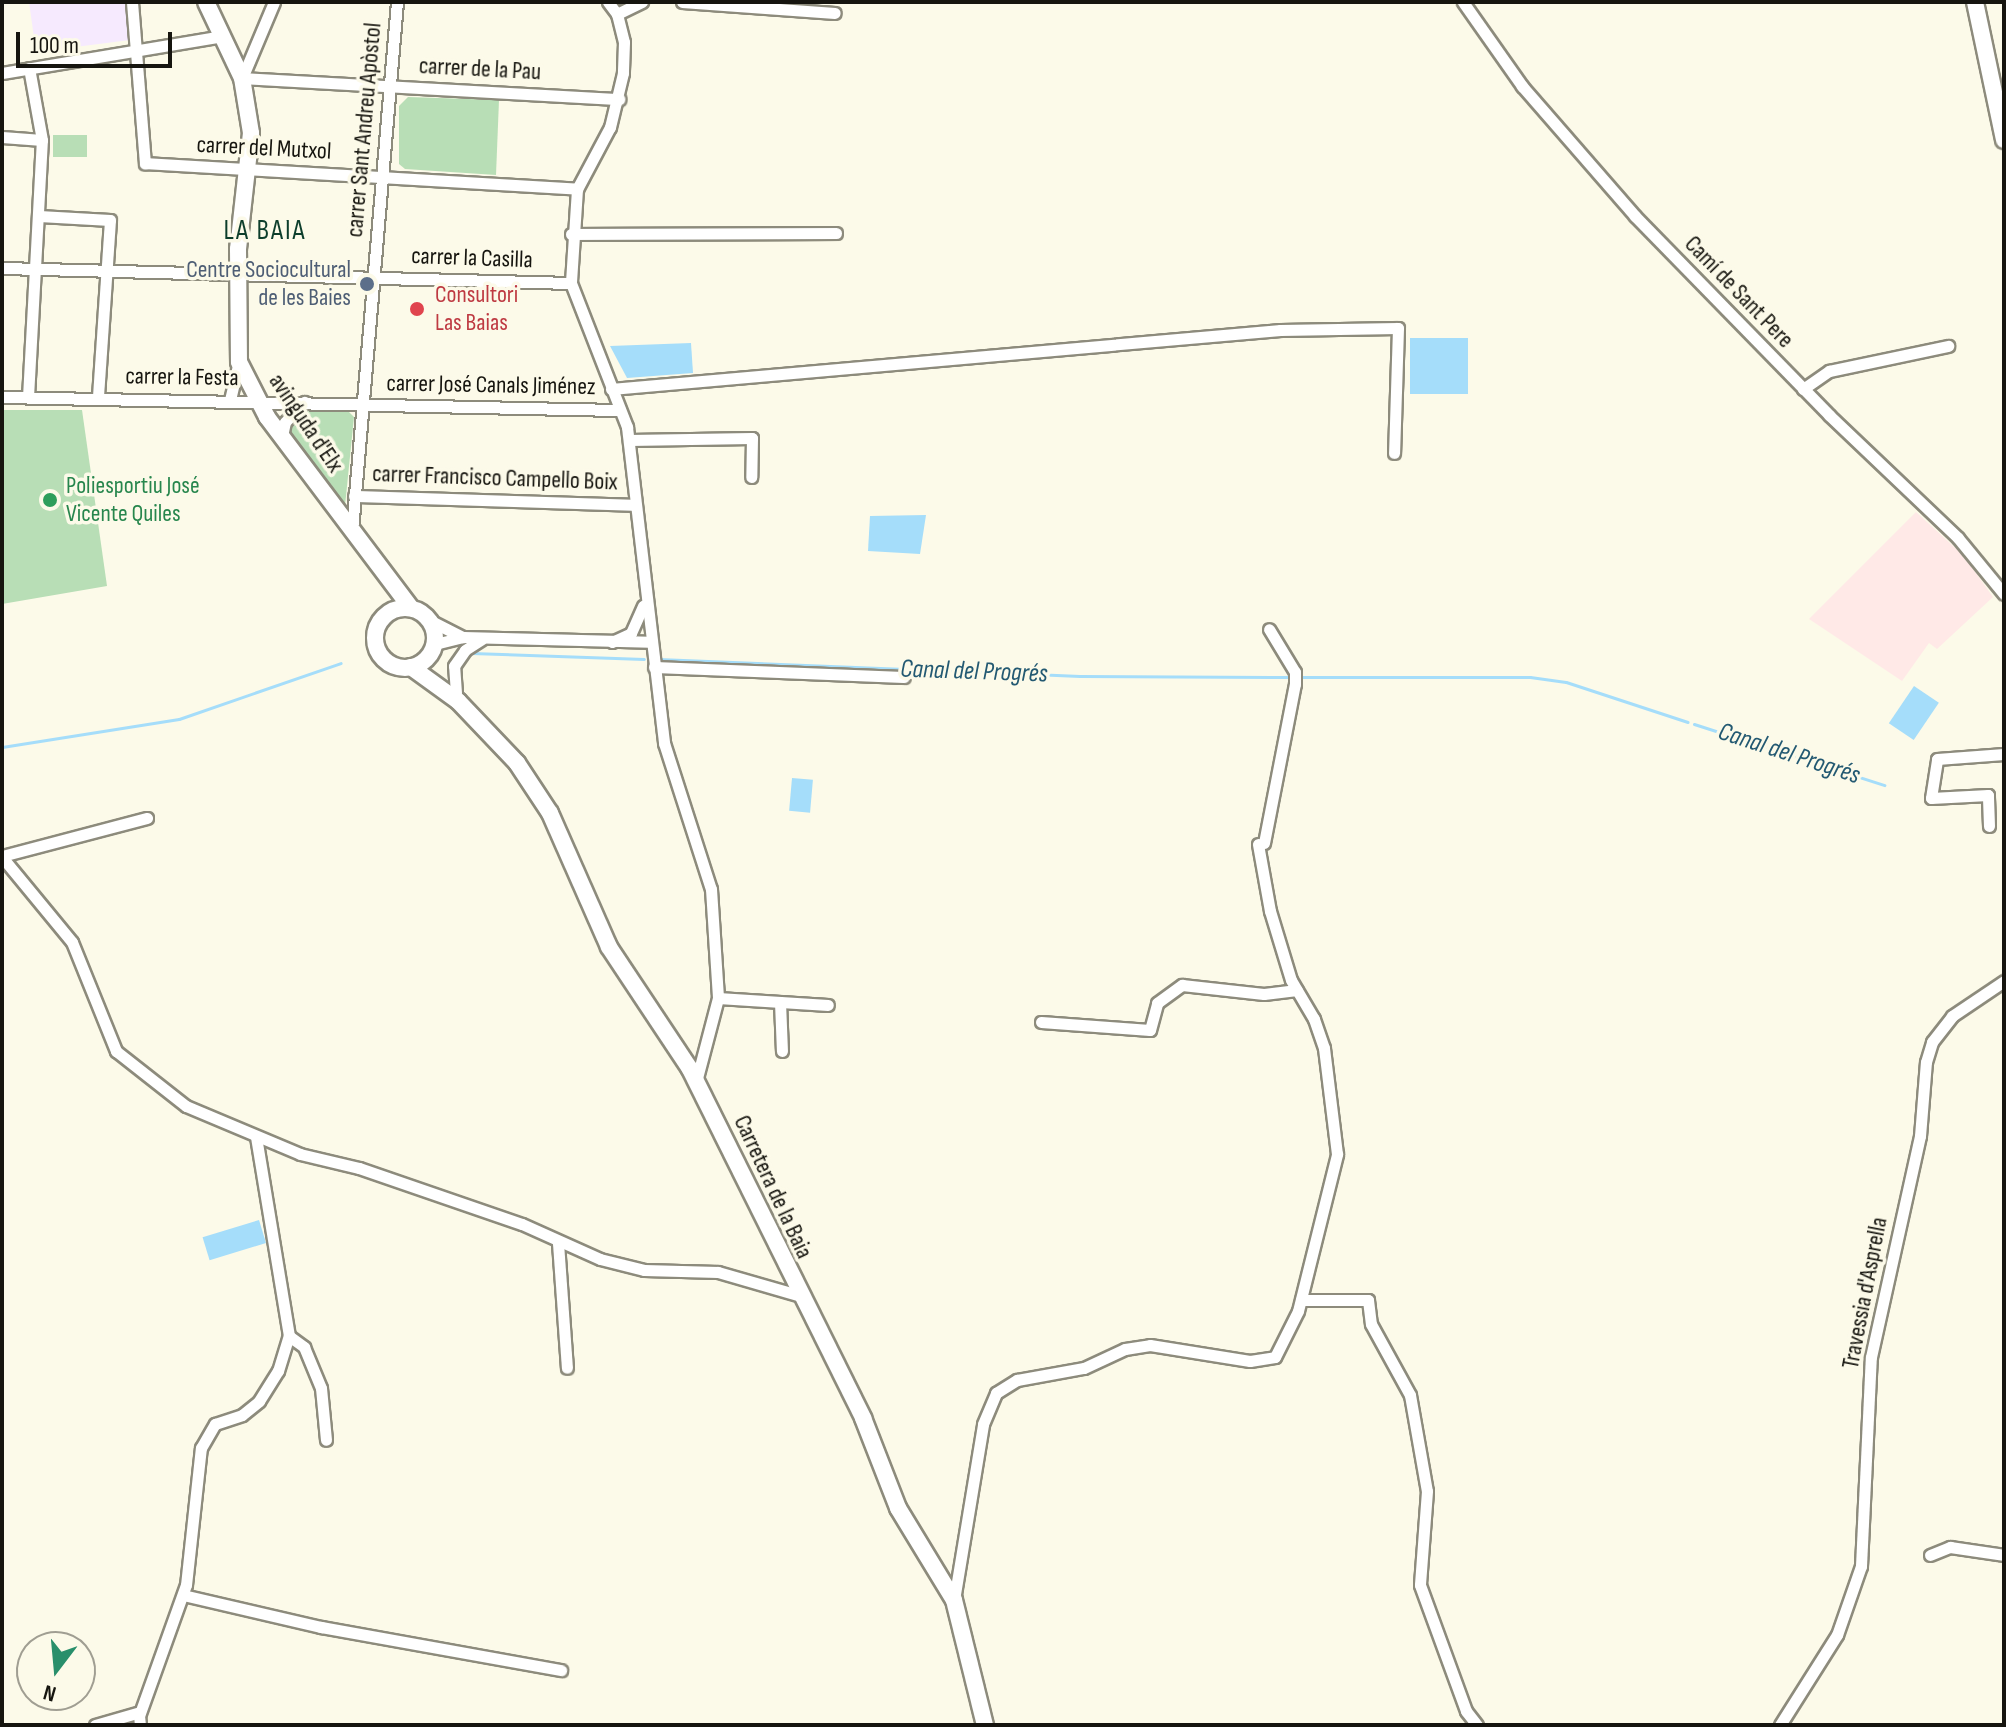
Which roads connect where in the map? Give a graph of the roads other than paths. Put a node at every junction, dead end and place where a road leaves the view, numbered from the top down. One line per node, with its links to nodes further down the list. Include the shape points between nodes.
1 (132, 2): 13 (street)
2 (206, 2): 12 (main road, avinguda d'Elx)
3 (274, 2): 16 (street)
4 (397, 2): 17 (street, carrer Sant Andreu Apòstol)
5 (608, 2): 11 (street)
6 (642, 2): 11 (street)
7 (682, 2): 10 (street)
8 (1463, 2): 37 (street, Camí de Sant Pere, via 1522,86 1635,216)
9 (1975, 2): 21 (main road)
10 (835, 13)
11 (617, 14): 18 (street, via 624,42)
12 (223, 36): 13 (street); 16 (main road, avinguda d'Elx)
13 (139, 50): 14 (street); 22 (street, carrer del Mutxol, via 145,163)
14 (29, 68): 15 (street); 20 (street)
15 (2, 73)
16 (242, 78): 17 (street, carrer de la Pau); 22 (main road, avinguda d'Elx, via 251,133)
17 (390, 87): 18 (street, carrer de la Pau); 23 (street, carrer Sant Andreu Apòstol)
18 (619, 99): 24 (street)
19 (2, 137): 20 (street)
20 (42, 140): 25 (street)
21 (2004, 140)
22 (247, 169): 23 (street, carrer del Mutxol); 31 (main road, avinguda d'Elx)
23 (382, 177): 24 (street, carrer del Mutxol); 32 (street, carrer Sant Andreu Apòstol)
24 (577, 189): 27 (street)
25 (39, 216): 29 (street); 30 (street, via 110,220)
26 (836, 233): 27 (street)
27 (571, 234): 33 (street)
28 (2, 268): 29 (street, carrer la Casilla)
29 (36, 269): 30 (street, carrer la Casilla); 39 (street)
30 (106, 270): 31 (street, carrer la Casilla); 40 (street)
31 (238, 274): 32 (street, carrer la Casilla); 35 (main road, avinguda d'Elx)
32 (373, 277): 33 (street, carrer la Casilla); 44 (street, carrer Sant Andreu Apòstol)
33 (571, 283): 36 (street)
34 (1948, 346): 37 (street, via 1829,371)
35 (239, 362): 41 (street); 42 (main road, avinguda d'Elx)
36 (611, 389): 45 (street); 48 (street, via 1265,331 1398,328)
37 (1803, 389): 54 (street, Camí de Sant Pere, via 1958,538)
38 (2, 397): 39 (street, carrer la Festa)
39 (28, 397): 40 (street, carrer la Festa)
40 (98, 398): 41 (street, carrer la Festa)
41 (230, 400): 42 (street, carrer la Festa)
42 (257, 400): 43 (street, carrer la Festa); 46 (main road, avinguda d'Elx)
43 (304, 402): 44 (street, carrer la Festa); 46 (street, via 285,422)
44 (362, 404): 45 (street, carrer José Canals Jiménez); 50 (street, carrer Sant Andreu Apòstol)
45 (620, 410): 47 (street)
46 (282, 436): 52 (main road, avinguda d'Elx)
47 (629, 440): 49 (street, via 752,438); 51 (street)
48 (1394, 453)
49 (751, 477)
50 (354, 496): 51 (street, carrer Francisco Campello Boix); 52 (street, carrer Sant Andreu Apòstol)
51 (634, 505): 55 (street)
52 (351, 534): 53 (main road, avinguda d'Elx)
53 (383, 577): 56 (main road, avinguda d'Elx); 57 (main road)
54 (2004, 594)
55 (645, 600): 61 (street); 63 (street, via 631,633)
56 (411, 608): 57 (main road); 58 (main road)
57 (385, 615): 65 (main road, via 375,644 390,665)
58 (429, 620): 60 (street); 64 (main road)
59 (1269, 629): 74 (street, via 1295,672 1295,684 1261,844 1270,911)
60 (463, 637): 62 (street); 64 (street)
61 (649, 638): 63 (street); 66 (street)
62 (482, 639): 63 (street); 68 (street, via 454,666)
63 (608, 644)
64 (433, 648): 65 (main road); 68 (main road, Carretera de la Baia, via 442,679)
65 (411, 667): 68 (main road, Carretera de la Baia)
66 (654, 667): 67 (street); 75 (street, via 664,743 711,889)
67 (904, 677)
68 (457, 697): 80 (main road, Carretera de la Baia, via 517,763 550,813 609,947)
69 (2004, 754): 71 (street, via 1937,759 1931,798 1988,795)
70 (147, 818): 72 (street)
71 (1989, 826)
72 (2, 856): 81 (street, via 72,942 116,1051 186,1106)
73 (2004, 981): 98 (street, Travessia d'Asprella, via 1952,1016 1929,1052 1920,1136 1871,1357 1861,1566 1837,1635)
74 (1297, 990): 78 (street, via 1264,994 1182,985 1157,1003 1150,1030); 84 (street, via 1324,1048 1337,1154)
75 (718, 998): 76 (street); 80 (street)
76 (780, 1002): 77 (street); 79 (street)
77 (828, 1005)
78 (1041, 1022)
79 (782, 1051)
80 (696, 1082): 83 (main road, Carretera de la Baia)
81 (256, 1137): 82 (street, via 522,1224); 85 (street)
82 (558, 1243): 83 (street, via 644,1270 718,1272); 86 (street)
83 (801, 1296): 91 (main road, Carretera de la Baia, via 863,1418 898,1508)
84 (1301, 1300): 91 (street, via 1275,1357 1250,1361 1150,1345 1125,1349 1084,1368 1017,1380 996,1393 983,1424); 97 (street, via 1368,1300 1371,1324 1410,1395 1427,1491 1420,1585 1466,1711)
85 (289, 1336): 87 (street, via 304,1347 321,1388); 90 (street, via 278,1371 259,1401 242,1415 215,1424 201,1448)
86 (567, 1368)
87 (326, 1440)
88 (1930, 1555): 89 (street, via 1950,1547)
89 (2004, 1555)
90 (183, 1595): 92 (street, via 321,1627); 93 (street)
91 (954, 1600): 96 (main road, Carretera de la Baia)
92 (561, 1670)
93 (140, 1712): 94 (street); 95 (street)
94 (95, 1725)
95 (140, 1725)
96 (985, 1725)
97 (1477, 1725)
98 (1780, 1725)

